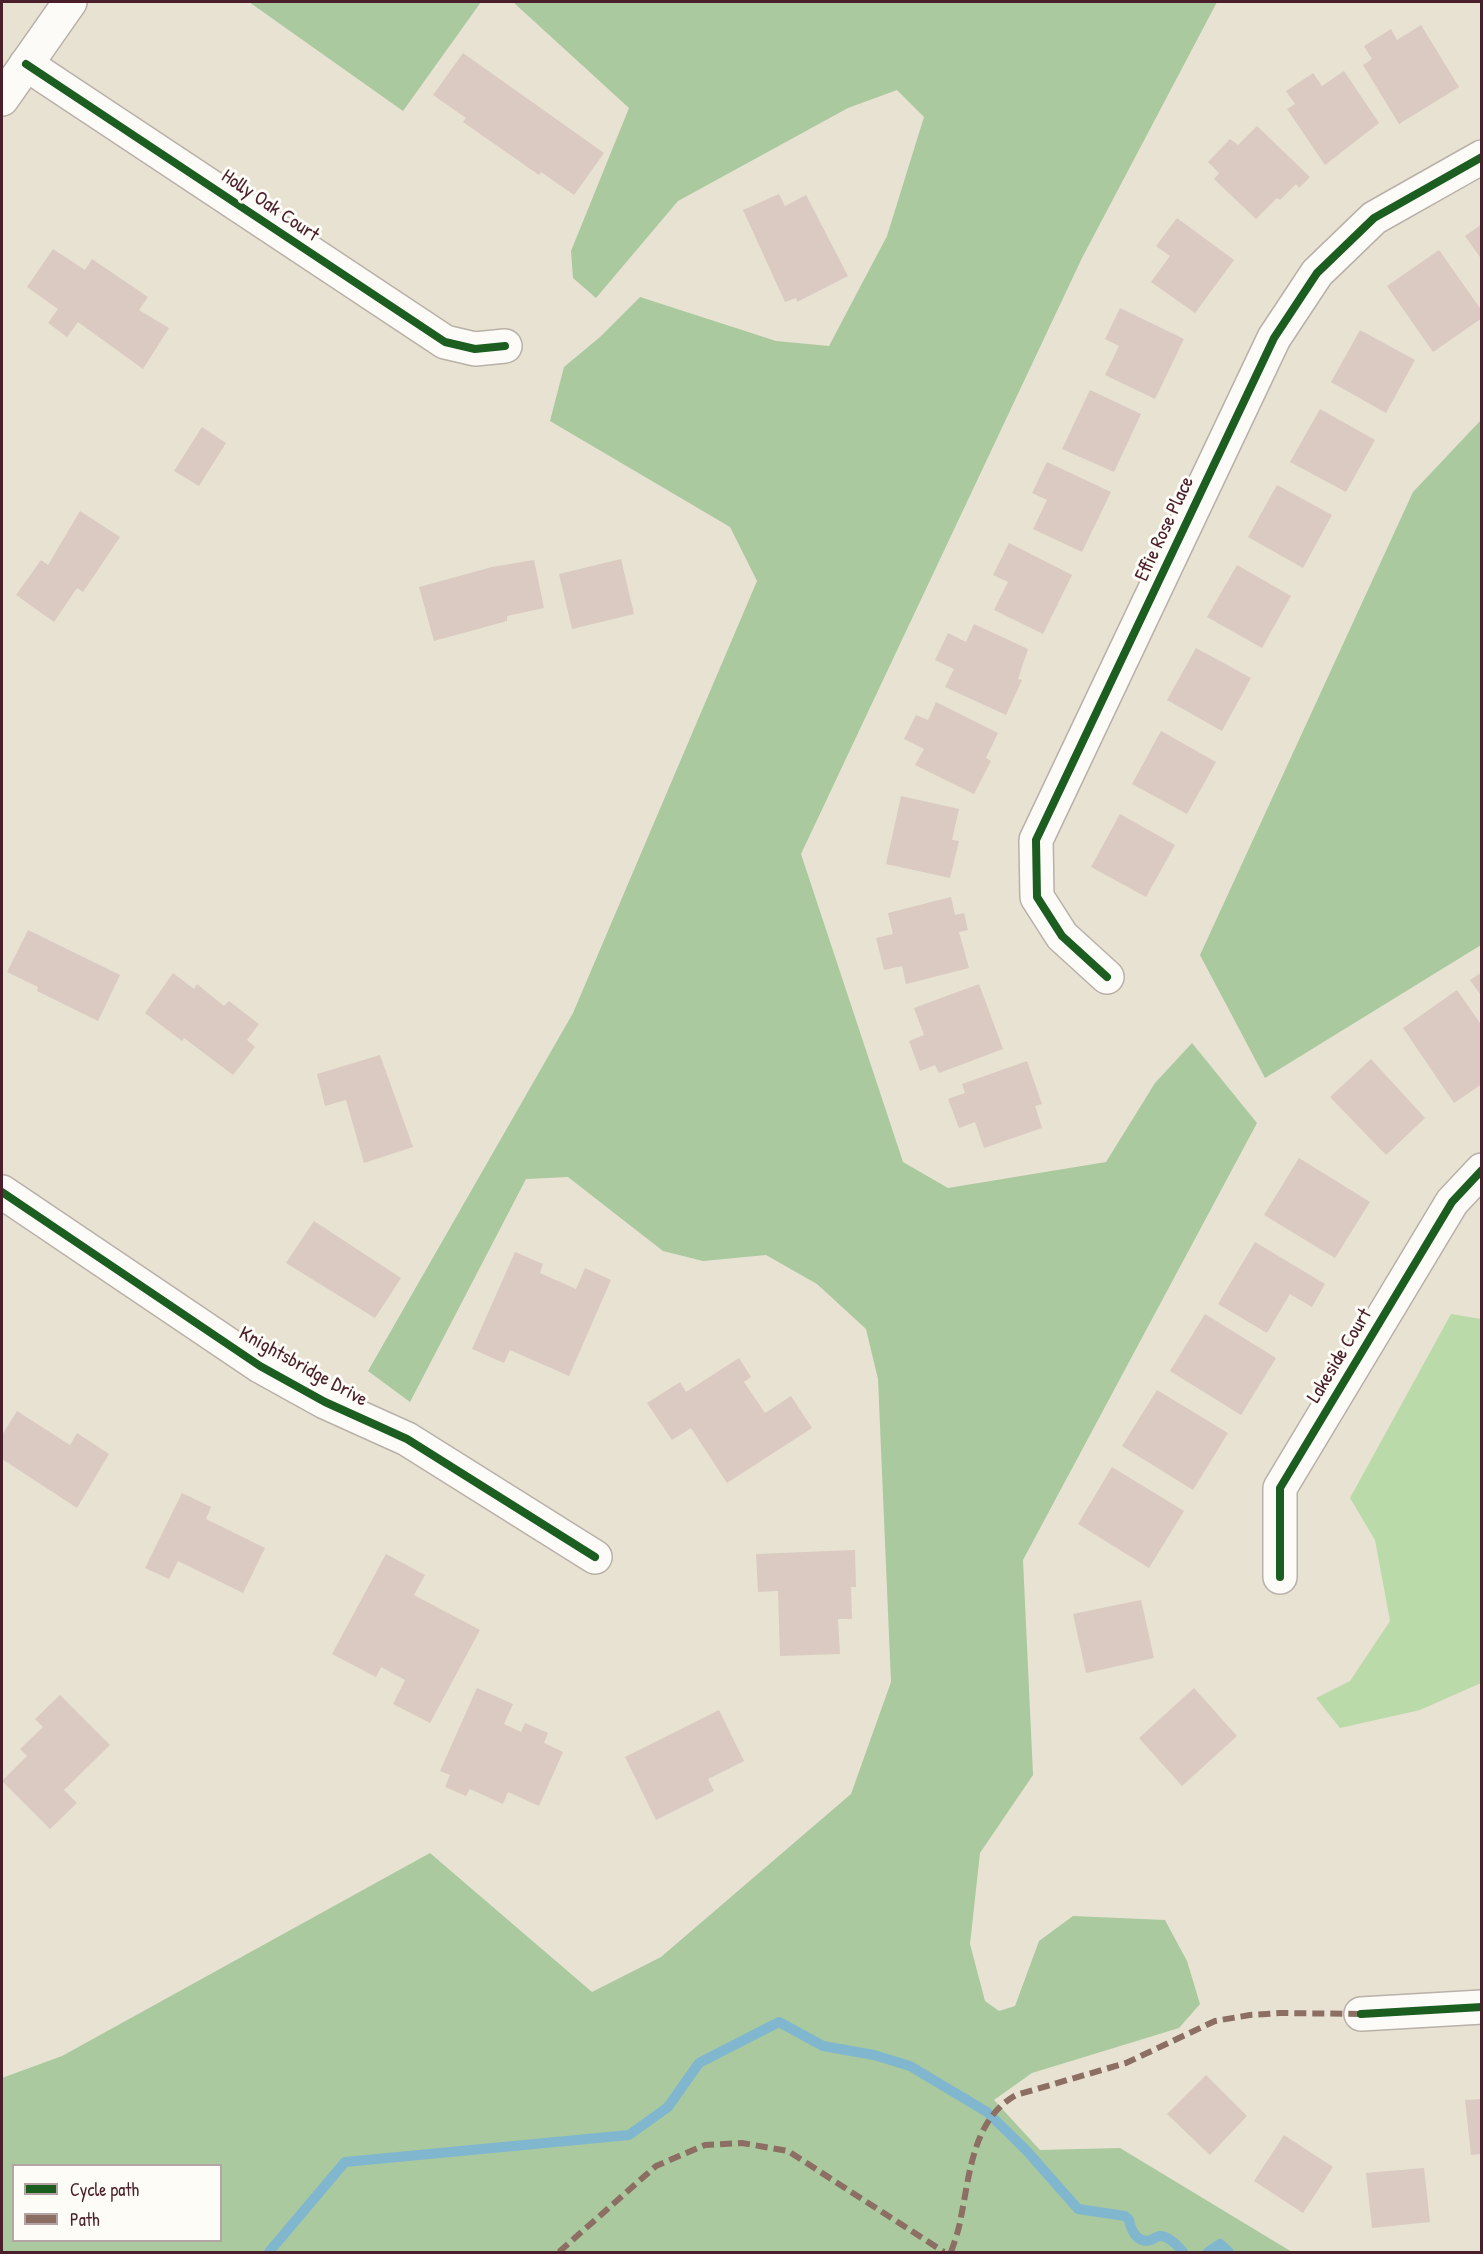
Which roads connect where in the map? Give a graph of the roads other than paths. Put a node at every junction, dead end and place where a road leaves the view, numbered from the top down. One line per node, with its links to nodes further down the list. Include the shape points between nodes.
1 (70, 2): 2 (street)
2 (26, 64): 3 (street); 5 (street, Holly Oak Court, via 445,342 475,349)
3 (2, 99)
4 (1482, 157): 6 (street, Effie Rose Place, via 1374,218 1317,273 1280,329 1036,840 1037,897 1062,936)
5 (505, 346)
6 (1107, 977)
7 (1482, 1170): 10 (street, Lakeside Court, via 1452,1202 1280,1488)
8 (2, 1192): 9 (street, Knightsbridge Drive, via 260,1366 324,1402 408,1439)
9 (596, 1557)
10 (1280, 1577)
11 (1482, 2007): 12 (street)
12 (1361, 2014)

